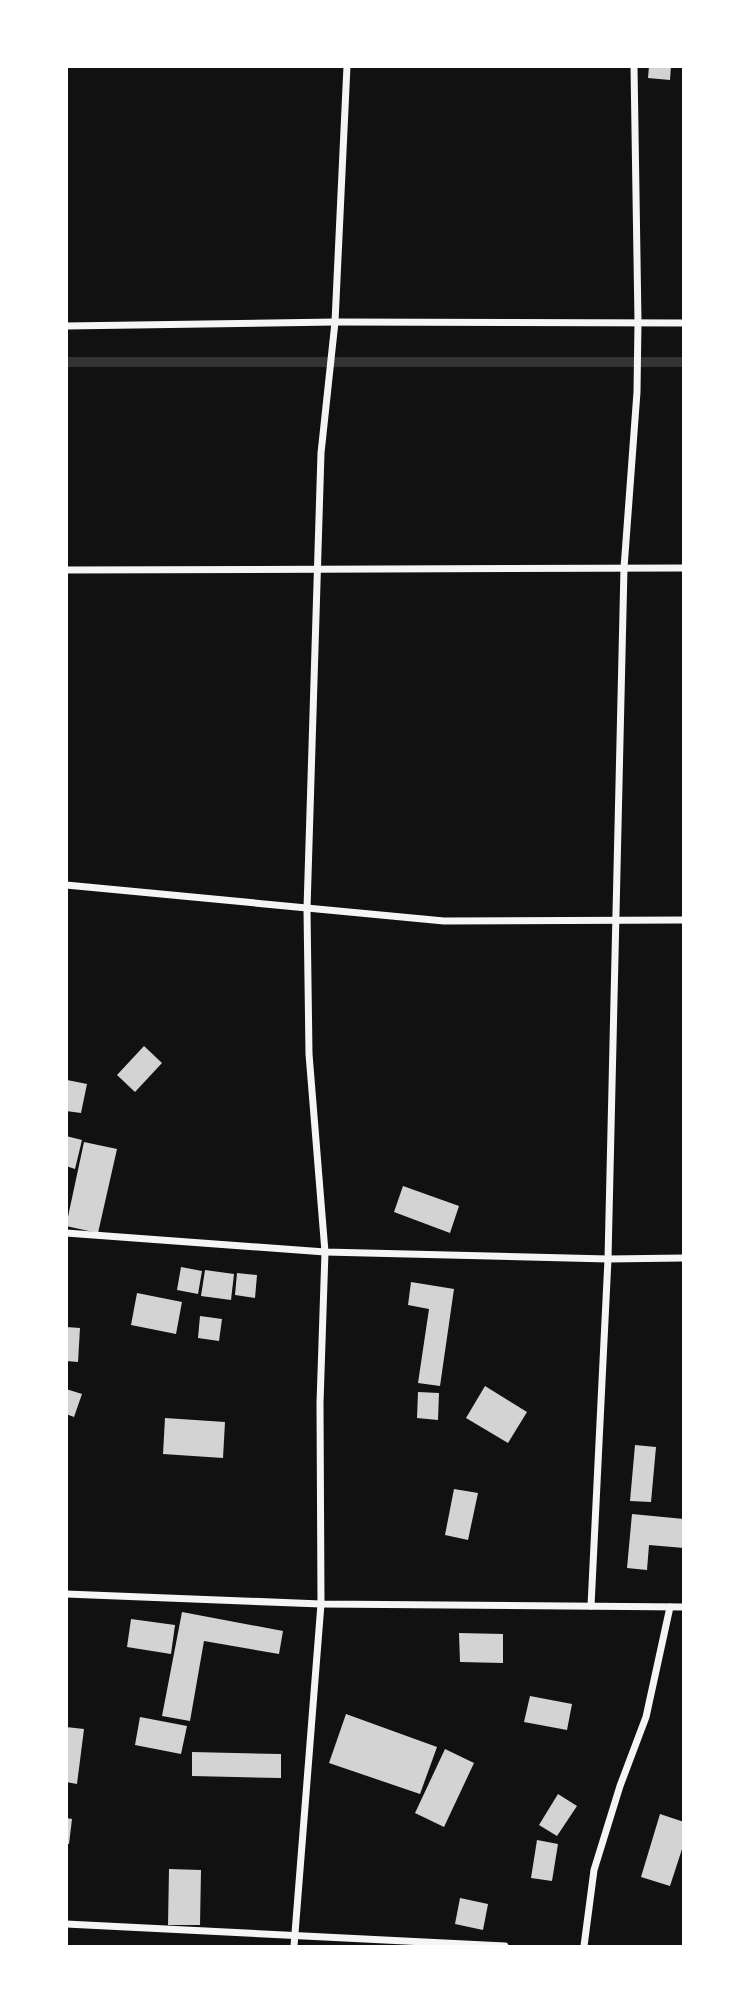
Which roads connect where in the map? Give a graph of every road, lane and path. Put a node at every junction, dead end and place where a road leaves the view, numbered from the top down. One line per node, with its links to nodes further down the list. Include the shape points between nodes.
1 (347, 66): 3 (street)
2 (634, 66): 4 (street)
3 (335, 322): 4 (street); 6 (street); 10 (street, via 321,453)
4 (638, 322): 5 (street); 7 (street)
5 (684, 323)
6 (66, 326)
7 (624, 568): 8 (street); 10 (street); 14 (street)
8 (684, 568)
9 (66, 570): 10 (street)
10 (317, 570): 12 (street)
11 (66, 885): 12 (street)
12 (307, 909): 14 (street, via 444,921); 16 (street, via 309,1054)
13 (684, 920): 14 (street)
14 (616, 921): 18 (street)
15 (66, 1233): 16 (street)
16 (325, 1252): 18 (street); 20 (street)
17 (684, 1258): 18 (street)
18 (608, 1259): 21 (street)
19 (66, 1594): 20 (street)
20 (321, 1604): 21 (street); 25 (street)
21 (591, 1606): 22 (street)
22 (670, 1607): 23 (street); 28 (street, via 646,1717 594,1870)
23 (684, 1607)
24 (66, 1924): 25 (street)
25 (293, 1935): 26 (street); 27 (street)
26 (294, 1947)
27 (505, 1947)
28 (584, 1947)

